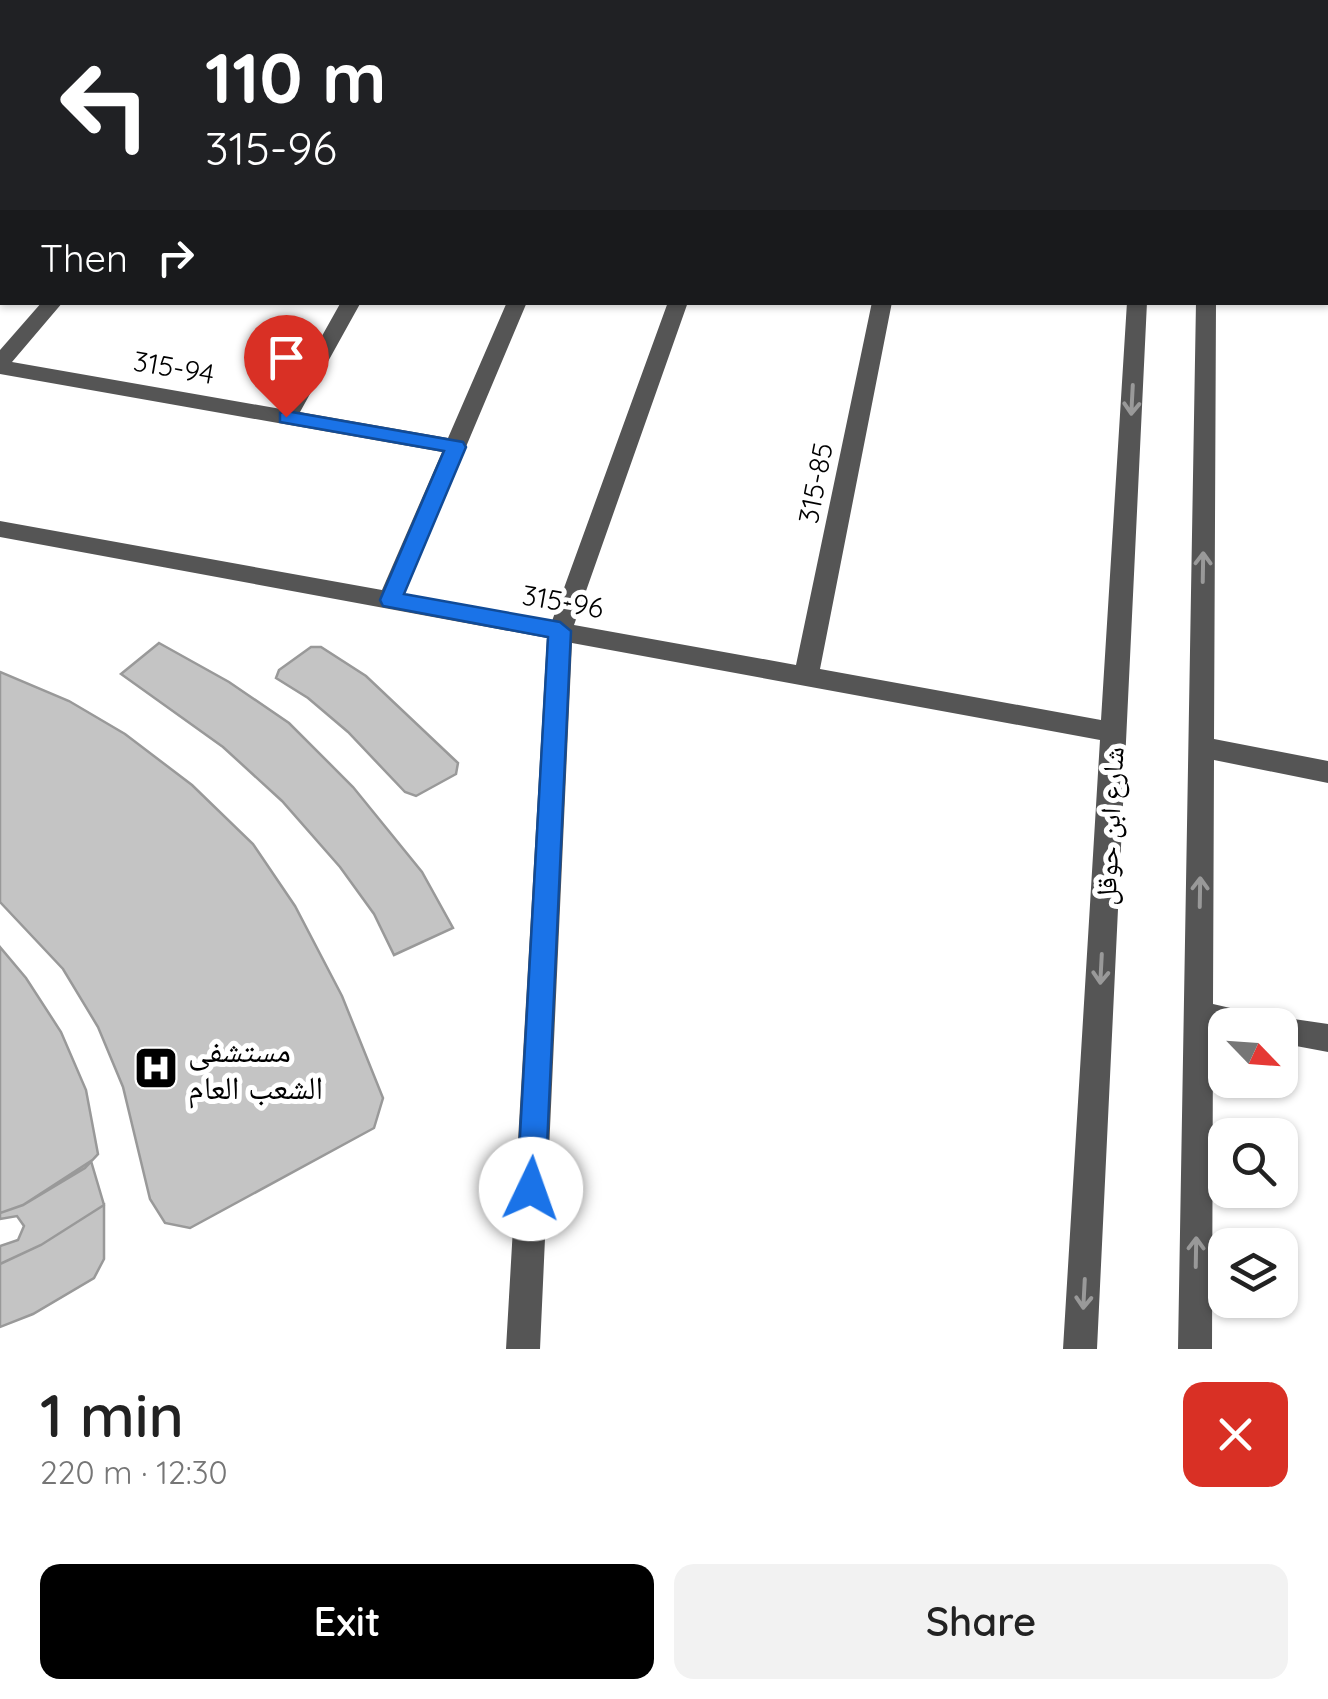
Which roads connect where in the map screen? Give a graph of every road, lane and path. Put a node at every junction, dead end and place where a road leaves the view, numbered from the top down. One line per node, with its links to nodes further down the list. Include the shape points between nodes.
1 (50, 305): 8 (street)
2 (349, 305): 9 (street)
3 (515, 305): 10 (street)
4 (677, 305): 13 (street)
5 (881, 305): 14 (street, 315-85)
6 (1137, 305): 15 (street, شارع ابن حوقل, one-way to 15)
7 (1206, 305): 16 (street, one-way to 7)
8 (0, 365): 9 (street, 315-94)
9 (286, 417): 10 (street, 315-94)
10 (456, 447): 12 (street)
11 (0, 529): 12 (street, 315-96)
12 (390, 600): 13 (street, 315-96)
13 (560, 631): 14 (street, 315-96); 23 (street)
14 (806, 676): 15 (street, 315-96)
15 (1114, 733): 24 (street, شارع ابن حوقل, one-way to 24)
16 (1202, 747): 17 (street); 18 (street, one-way to 16)
17 (1328, 772)
18 (1198, 1015): 19 (street); 22 (street, one-way to 18)
19 (1208, 1017)
20 (1298, 1033): 21 (street)
21 (1328, 1038)
22 (1198, 1348)
23 (523, 1349)
24 (1080, 1349)

